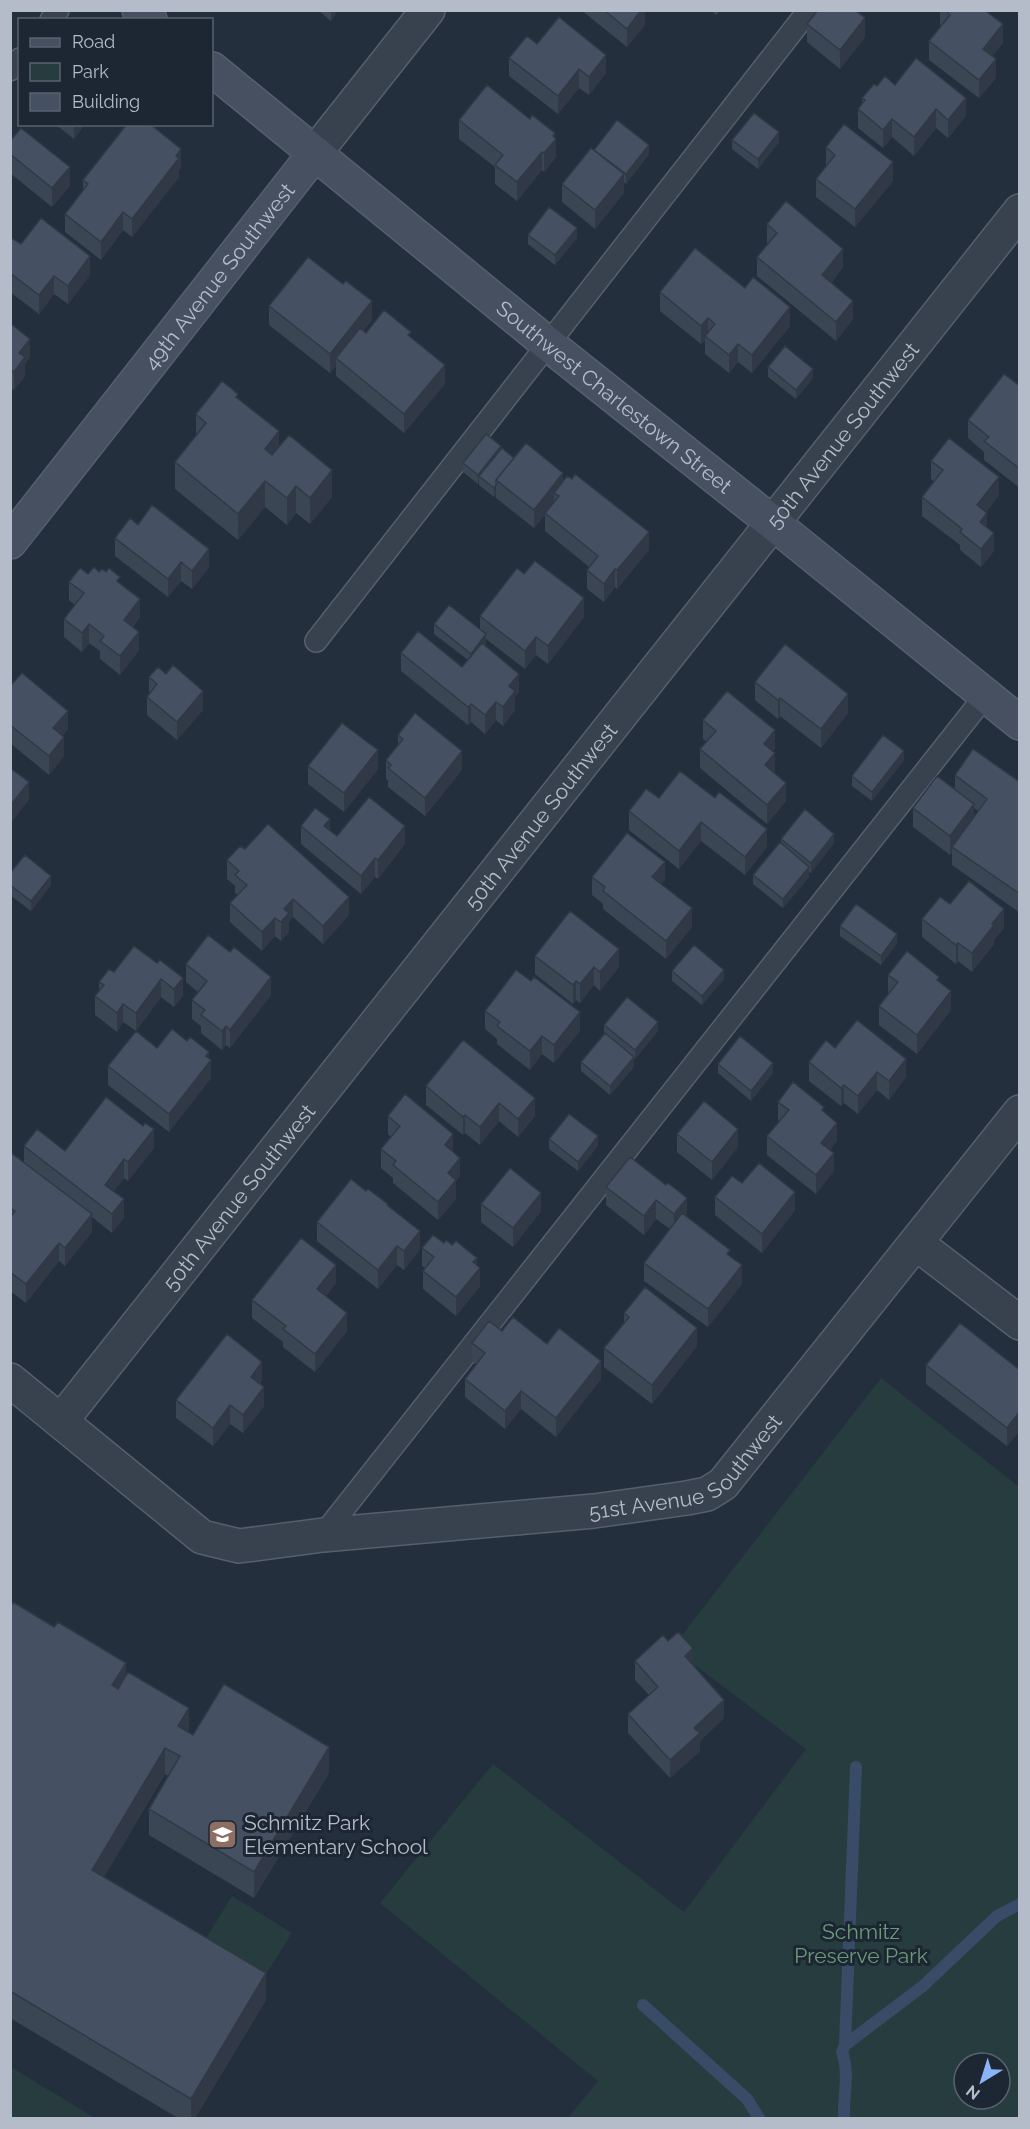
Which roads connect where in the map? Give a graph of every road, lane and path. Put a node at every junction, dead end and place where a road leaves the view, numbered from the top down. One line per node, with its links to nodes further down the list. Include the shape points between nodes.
1 (428, 10): 4 (street, 49th Avenue Southwest)
2 (809, 10): 6 (lane)
3 (213, 70): 4 (street, Southwest Charlestown Street)
4 (315, 153): 6 (street, Southwest Charlestown Street); 8 (street, 49th Avenue Southwest)
5 (1020, 211): 7 (street, 50th Avenue Southwest)
6 (548, 344): 7 (street, Southwest Charlestown Street); 9 (lane)
7 (773, 523): 10 (street, Southwest Charlestown Street); 16 (street, 50th Avenue Southwest)
8 (10, 542)
9 (316, 641)
10 (985, 696): 11 (street, Southwest Charlestown Street); 17 (lane)
11 (1020, 723)
12 (1020, 1112): 13 (street, 51st Avenue Southwest)
13 (916, 1243): 14 (street); 17 (street, 51st Avenue Southwest, via 723,1484 707,1494 594,1511)
14 (1020, 1323)
15 (10, 1380): 16 (street)
16 (61, 1421): 17 (street, 51st Avenue Southwest, via 202,1537 239,1546)
17 (323, 1535)

